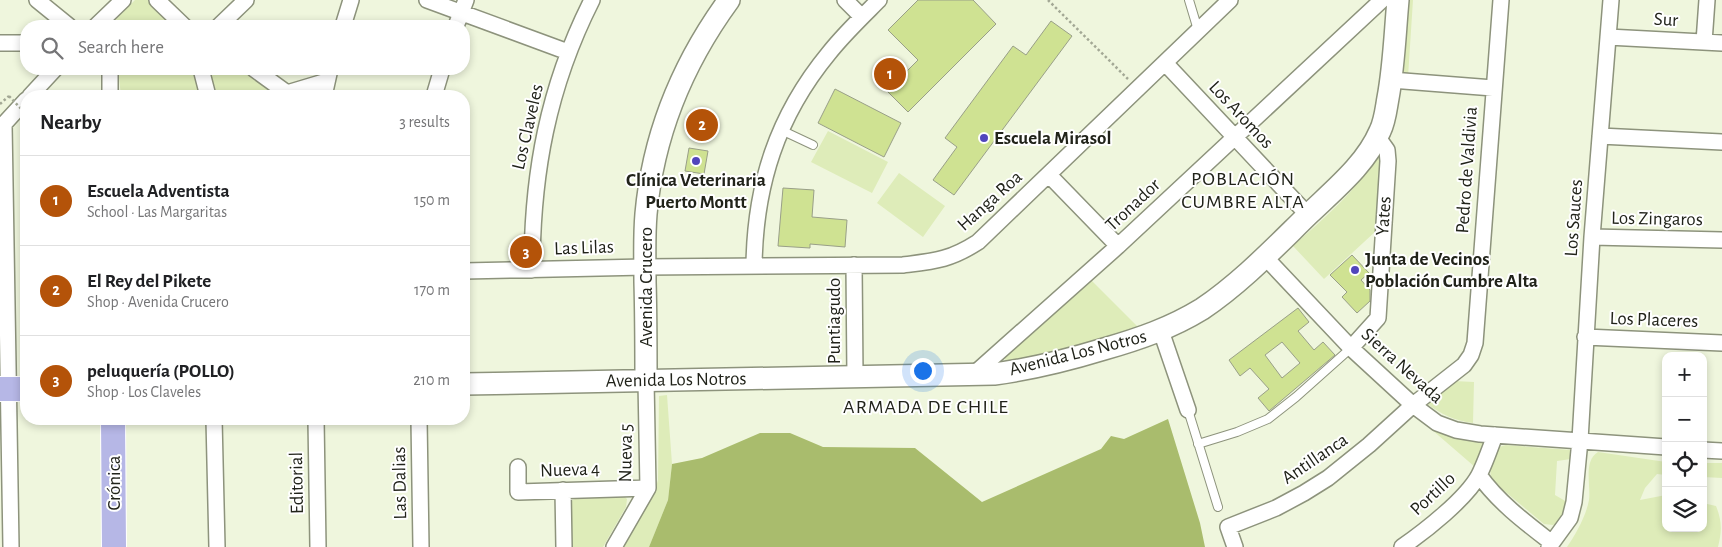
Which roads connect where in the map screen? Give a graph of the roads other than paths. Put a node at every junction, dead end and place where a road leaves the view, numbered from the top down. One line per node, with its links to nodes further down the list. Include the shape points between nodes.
1 (37, 0): 20 (street)
2 (123, 0): 21 (street)
3 (157, 0): 22 (street)
4 (246, 0): 23 (street)
5 (351, 0): 24 (street)
6 (427, 0): 18 (street)
7 (592, 0): 31 (street, Los Claveles)
8 (729, 0): 64 (main road, Avenida Crucero, via 689,63 660,136 647,205)
9 (845, 0): 19 (street)
10 (879, 0): 19 (street)
11 (1189, 0): 25 (lane)
12 (1230, 0): 25 (street, Hanga Roa)
13 (1382, 0): 53 (street, Tronador)
14 (1398, 0): 39 (main road)
15 (1501, 0): 40 (street, Pedro de Valdivia)
16 (1611, 0): 26 (street, Los Sauces)
17 (1707, 0): 27 (street)
18 (461, 13): 31 (street)
19 (862, 17): 50 (street, via 816,69)
20 (62, 20)
21 (102, 20)
22 (178, 20)
23 (225, 20)
24 (345, 20)
25 (1198, 30): 32 (street, Hanga Roa)
26 (1608, 37): 27 (street, Sur); 52 (street, Los Sauces)
27 (1704, 42): 30 (street, Sur)
28 (0, 43): 29 (street)
29 (20, 43)
30 (1722, 43)
31 (568, 52): 66 (street, Los Claveles, via 550,111 537,174)
32 (1166, 64): 53 (street, Los Aromos); 56 (street, Hanga Roa)
33 (49, 75): 41 (street)
34 (110, 75): 42 (street)
35 (203, 75): 43 (street)
36 (262, 75): 44 (street)
37 (329, 75): 45 (street); 46 (street)
38 (440, 75): 47 (street)
39 (1391, 80): 40 (street); 51 (main road, Avenida Los Notros)
40 (1493, 88): 77 (street, Pedro de Valdivia, via 1473,350 1464,365)
41 (36, 90)
42 (110, 90)
43 (206, 90)
44 (283, 90)
45 (294, 90)
46 (325, 90)
47 (436, 90)
48 (20, 106): 49 (street)
49 (2, 124): 67 (street)
50 (781, 130): 55 (lane); 63 (street, via 760,195)
51 (1377, 136): 57 (main road, Avenida Los Notros, via 1342,184); 71 (street, Yates, via 1387,150 1388,161 1378,318)
52 (1600, 136): 54 (street); 58 (street, Los Sauces)
53 (1236, 138): 57 (street, Los Aromos); 60 (street, Tronador)
54 (1722, 142)
55 (813, 145)
56 (1049, 175): 60 (street); 62 (street, Hanga Roa, via 978,242 960,253 903,264)
57 (1308, 215): 61 (main road, Avenida Los Notros)
58 (1592, 238): 59 (street, Los Zingaros); 69 (street, Los Sauces)
59 (1722, 240)
60 (1118, 246): 72 (street, Tronador)
61 (1265, 257): 68 (main road, Avenida Los Notros, via 1202,308); 71 (street, Sierra Nevada)
62 (854, 264): 63 (street, Hanga Roa); 73 (street, Puntiagudo)
63 (754, 266): 64 (street, Hanga Roa)
64 (645, 267): 66 (street, Las Lilas); 74 (main road, Avenida Crucero)
65 (470, 270): 66 (street, Las Lilas)
66 (532, 270)
67 (3, 287): 76 (street)
68 (1161, 331): 72 (main road, Avenida Los Notros, via 1054,363 1012,372); 78 (street)
69 (1585, 337): 70 (street, Los Placeres); 84 (street, Los Sauces)
70 (1722, 343)
71 (1351, 348): 77 (street, Sierra Nevada); 85 (lane, via 1268,419)
72 (974, 374): 73 (main road, Avenida Los Notros)
73 (855, 377): 74 (main road, Avenida Los Notros)
74 (646, 381): 75 (main road, Avenida Los Notros); 91 (street, Nueva 5)
75 (470, 384)
76 (12, 389): 95 (street)
77 (1413, 405): 83 (street, Sierra Nevada, via 1446,426); 102 (street, Antillanca, via 1370,445 1320,483 1276,508 1228,527)
78 (1188, 410): 85 (lane)
79 (113, 425): 96 (main road, Crónica)
80 (214, 425): 97 (street)
81 (316, 425): 98 (street, Editorial)
82 (419, 425): 99 (street, Las Dalias)
83 (1495, 435): 84 (street, Sierra Nevada); 90 (street, Portillo)
84 (1580, 440): 86 (street, Sierra Nevada); 94 (street, Los Sauces, via 1573,509)
85 (1198, 444): 93 (lane)
86 (1662, 447)
87 (1707, 450): 88 (street)
88 (1722, 451)
89 (518, 467): 92 (street, Nueva 4, via 518,492)
90 (1479, 475): 94 (street, via 1492,492); 103 (street, Portillo, via 1466,492)
91 (648, 488): 92 (street, Nueva 4); 101 (street, Nueva 5)
92 (563, 490): 100 (street)
93 (1218, 507)
94 (1551, 545)
95 (11, 547)
96 (114, 547)
97 (216, 547)
98 (318, 547)
99 (421, 547)
100 (564, 547)
101 (614, 547)
102 (1234, 547)
103 (1402, 547)

